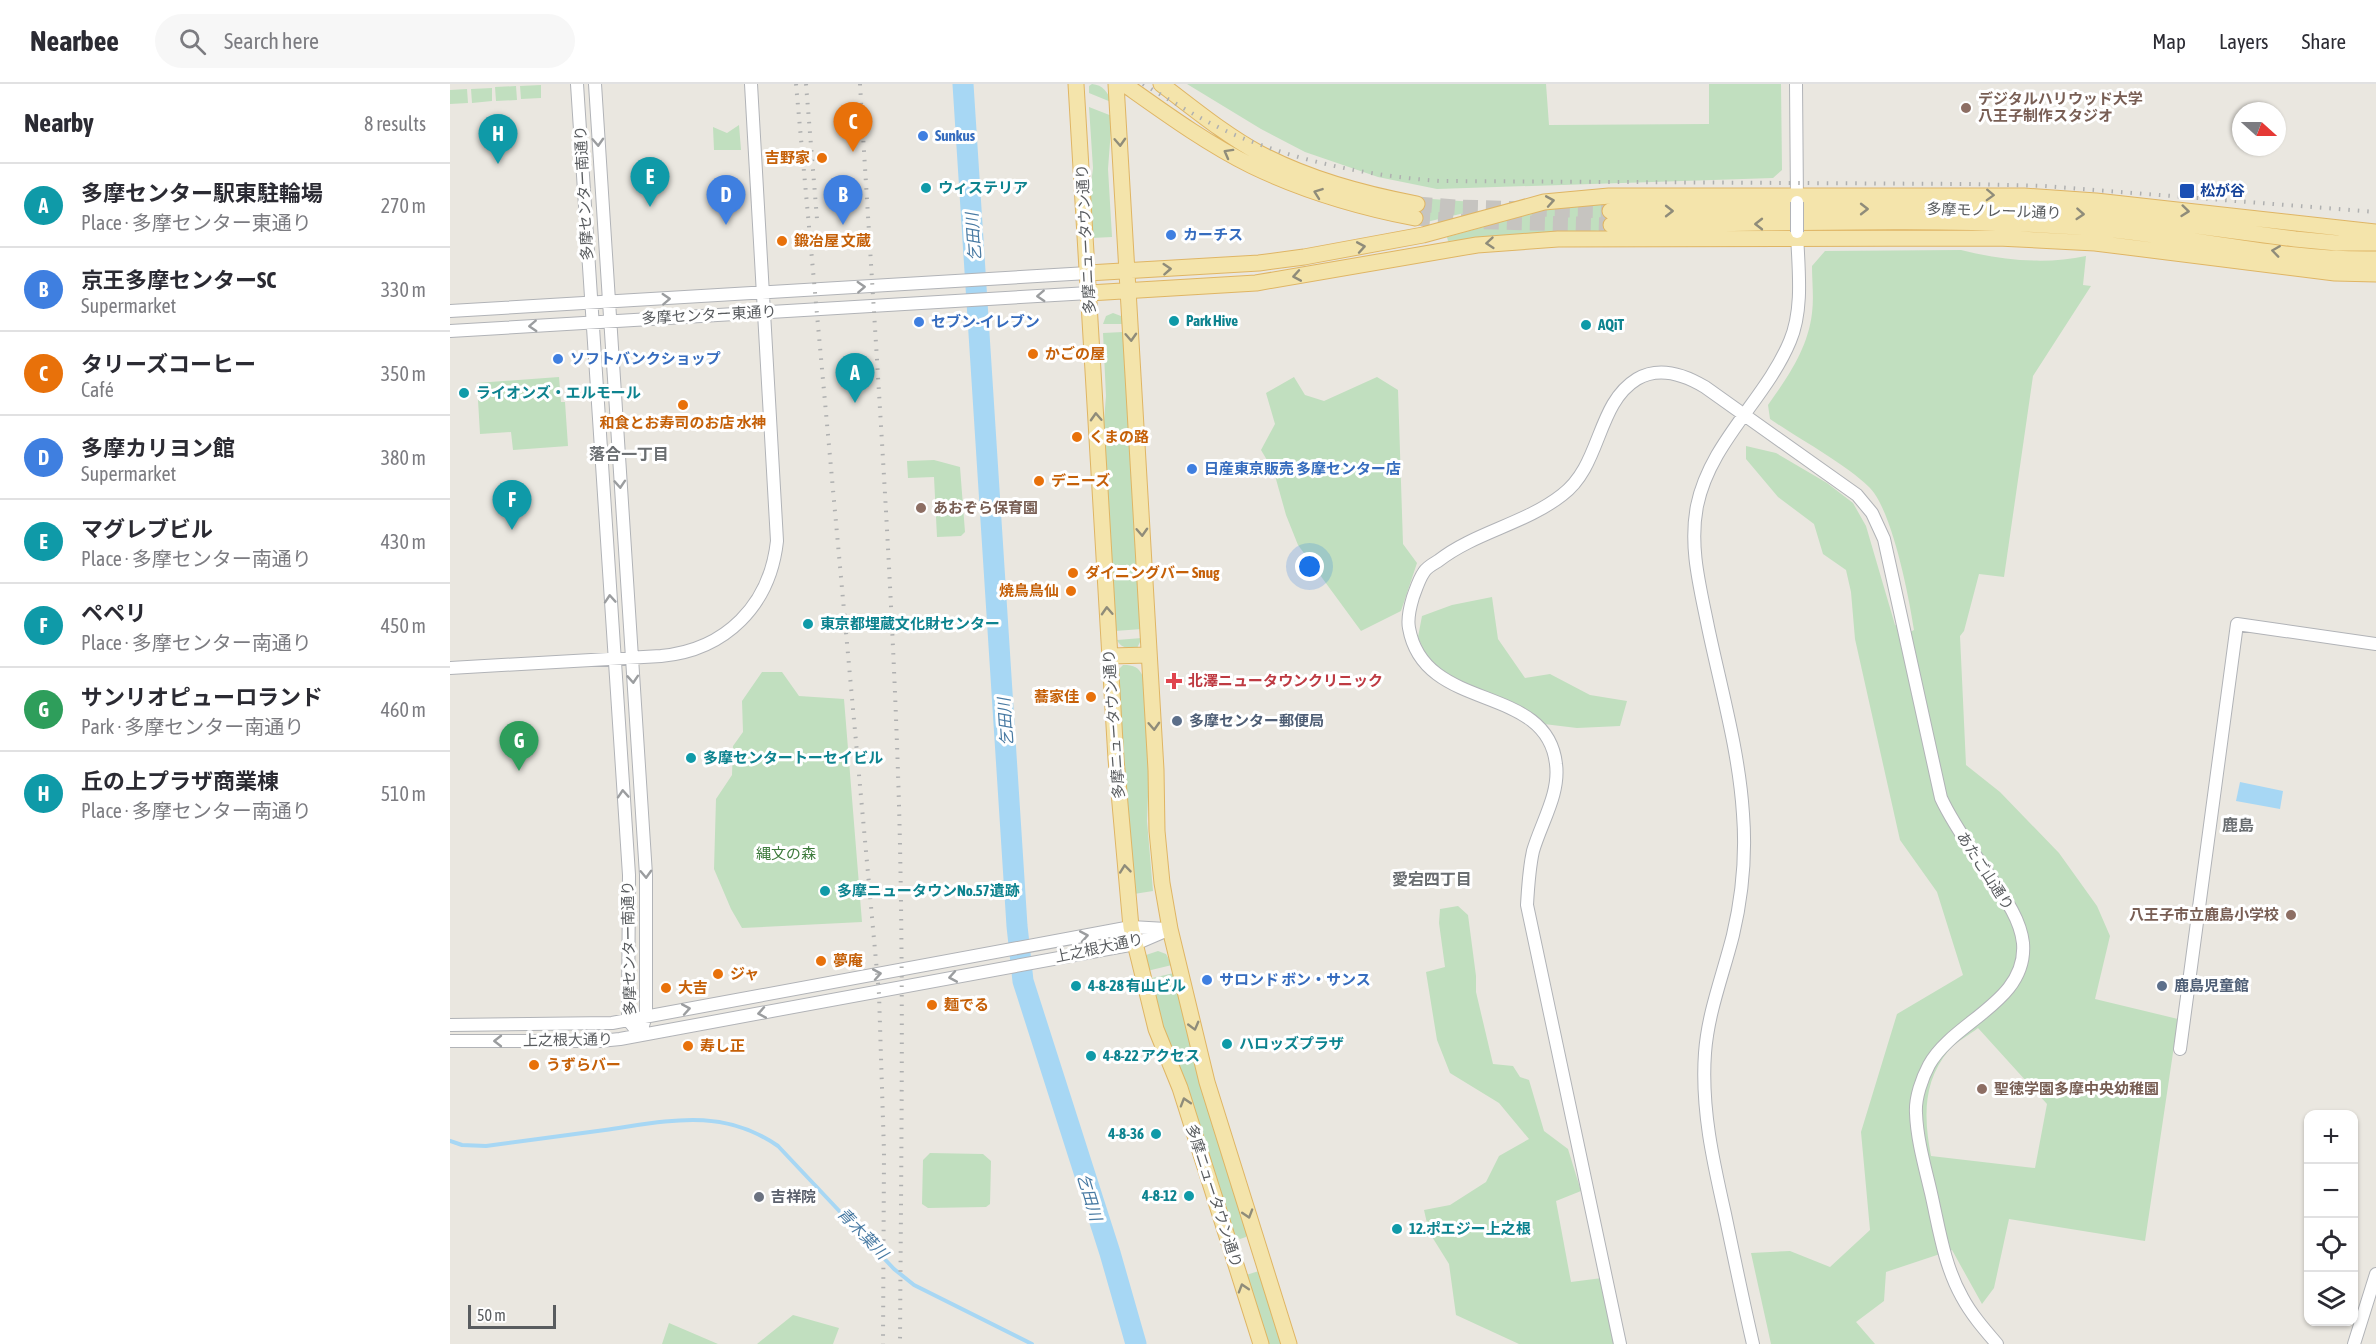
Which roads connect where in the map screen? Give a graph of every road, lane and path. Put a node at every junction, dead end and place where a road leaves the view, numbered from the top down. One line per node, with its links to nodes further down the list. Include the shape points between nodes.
1 (577, 84): 25 (street, 多摩センター南通り)
2 (595, 84): 24 (street, 多摩センター南通り, one-way to 24)
3 (751, 84): 22 (street)
4 (1076, 84): 19 (main road, 多摩ニュータウン通り)
5 (1116, 84): 18 (main road, 多摩ニュータウン通り, one-way to 18)
6 (1124, 84): 7 (main road, one-way to 6, via 1259,153 1416,211 1336,200 1252,166 1187,128)
7 (1161, 84)
8 (1796, 84): 9 (street)
9 (1797, 199): 11 (main road, one-way to 11, via 2024,196); 13 (street, bridge); 18 (main road, one-way to 9, via 1304,257 1415,237 1522,207 1572,198 1670,195)
10 (2376, 224): 11 (main road)
11 (2338, 229): 12 (main road)
12 (2376, 232)
13 (1797, 235): 17 (main road, via 2095,243); 21 (main road, one-way to 21, via 1505,242 1256,283); 31 (street, via 1798,309 1791,340)
14 (2376, 243): 15 (main road, 多摩モノレール通り, one-way to 14, via 2155,234 2049,225 1611,218 2025,210 2159,221 2337,243)
15 (2337, 258): 16 (main road, 多摩モノレール通り); 17 (main road)
16 (2376, 259)
17 (2280, 267): 20 (main road)
18 (1127, 271): 19 (main road); 21 (main road, 多摩ニュータウン通り)
19 (1088, 273): 22 (street, 多摩センター東通り, one-way to 19); 23 (main road, 多摩ニュータウン通り)
20 (2376, 274)
21 (1128, 291): 23 (main road); 33 (main road, 多摩ニュータウン通り, one-way to 33)
22 (764, 293): 24 (street, 多摩センター東通り, one-way to 22); 27 (street)
23 (1089, 293): 27 (street, 多摩センター東通り, one-way to 27); 34 (main road, 多摩ニュータウン通り, one-way to 23)
24 (608, 302): 25 (street, 多摩センター東通り); 28 (street, 多摩センター南通り)
25 (590, 303): 26 (street, 多摩センター東通り); 29 (street, 多摩センター南通り)
26 (450, 311)
27 (765, 312): 28 (street, 多摩センター東通り); 35 (street, via 777,541 771,574 751,610 706,645 678,654)
28 (609, 321): 29 (street, 多摩センター東通り); 35 (street, 多摩センター南通り, one-way to 35)
29 (592, 322): 30 (street, 多摩センター東通り, one-way to 30); 36 (street, 多摩センター南通り, one-way to 29)
30 (450, 331)
31 (1743, 415): 50 (street, あたご山通り, via 1692,379 1663,372 1638,379 1614,403 1577,482 1541,509 1442,557 1425,570 1409,608 1408,627 1429,668 1448,683 1528,717 1552,744 1557,766 1554,790 1533,851 1527,905); 51 (street, via 1705,481 1697,505 1694,539 1697,574 1740,777 1744,817 1740,889 1733,934 1710,1020 1704,1098 1711,1151); 52 (street, あたご山通り, via 1857,495 1872,513 1884,539 1941,798 2019,927 2023,944 2015,979 1929,1065 1916,1110 1948,1268 1973,1315)
32 (2376, 644): 46 (street, via 2237,624)
33 (1149, 655): 34 (main road); 39 (main road, 多摩ニュータウン通り, one-way to 39, via 1157,831)
34 (1110, 656): 38 (main road, 多摩ニュータウン通り, one-way to 34)
35 (632, 657): 36 (street); 41 (street, 多摩センター南通り, one-way to 41, via 646,875)
36 (614, 658): 37 (street); 42 (street, 多摩センター南通り, one-way to 36, via 628,875)
37 (450, 666)
38 (1131, 927): 39 (street, 上之根大通り); 40 (main road, 多摩ニュータウン通り); 41 (street, 上之根大通り, one-way to 38)
39 (1170, 929): 40 (street, 上之根大通り); 49 (main road, 多摩ニュータウン通り, one-way to 49, via 1207,1082)
40 (1134, 944): 44 (street, 上之根大通り, one-way to 44); 48 (main road, 多摩ニュータウン通り, one-way to 40, via 1180,1088 1156,1029)
41 (646, 1016): 42 (street, 上之根大通り); 44 (street, 多摩センター南通り)
42 (628, 1020): 43 (street, 上之根大通り, via 599,1024); 44 (street, 多摩センター南通り)
43 (450, 1025)
44 (640, 1035): 45 (street, 上之根大通り, one-way to 45, via 600,1041)
45 (450, 1041)
46 (2180, 1049)
47 (2376, 1274): 53 (street)
48 (1261, 1344)
49 (1289, 1344)
50 (1620, 1344)
51 (1753, 1344)
52 (1997, 1344)
53 (2354, 1344)

